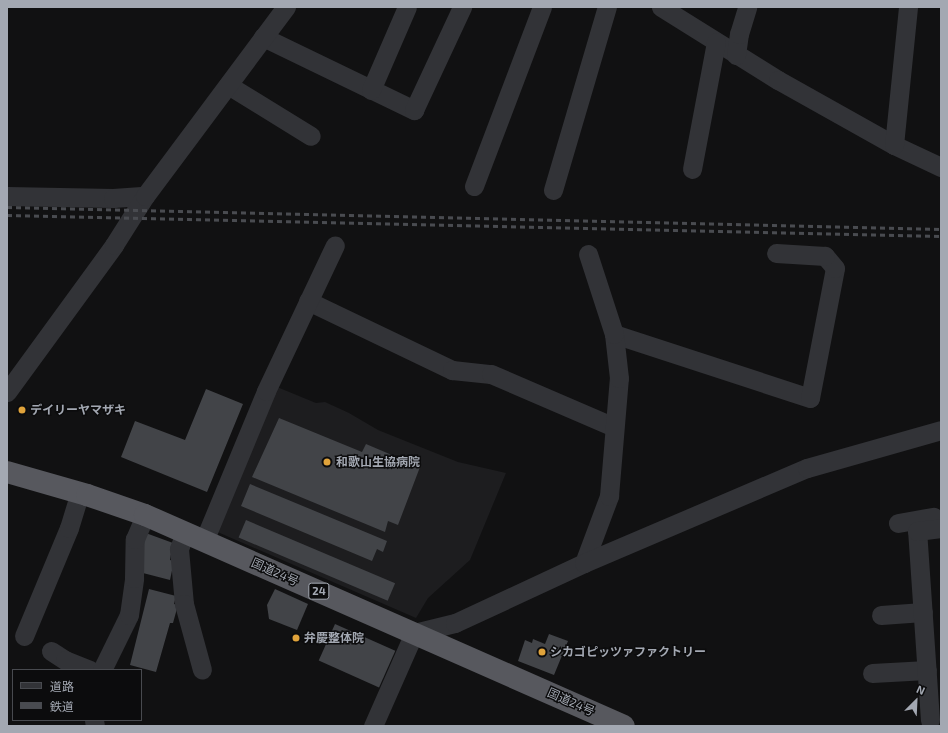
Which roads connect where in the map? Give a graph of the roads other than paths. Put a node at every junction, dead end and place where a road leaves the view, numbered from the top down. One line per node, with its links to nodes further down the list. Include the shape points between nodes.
1 (286, 7): 9 (street)
2 (407, 7): 13 (street)
3 (462, 7): 13 (street, via 414,110)
4 (542, 7): 18 (street)
5 (607, 7): 19 (street)
6 (661, 7): 10 (street)
7 (747, 7): 11 (street)
8 (908, 7): 15 (street)
9 (263, 37): 12 (street); 13 (street)
10 (716, 42): 11 (street); 17 (street)
11 (736, 55): 15 (street)
12 (228, 85): 14 (street); 21 (street)
13 (372, 90)
14 (311, 136)
15 (894, 145): 16 (street)
16 (941, 167)
17 (692, 169)
18 (474, 186)
19 (553, 190)
20 (7, 196): 21 (street)
21 (145, 196): 27 (street, via 114,245)
22 (334, 245): 25 (street)
23 (776, 253): 26 (street, via 825,256 835,268 810,398)
24 (588, 254): 26 (street)
25 (308, 301): 28 (street, via 452,370 491,374); 36 (street)
26 (614, 334): 28 (street, via 619,378)
27 (7, 392)
28 (614, 427): 37 (street, via 610,496)
29 (941, 430): 37 (street, via 806,468)
30 (7, 472): 31 (highway, 国道24号 / 24)
31 (80, 492): 32 (highway, 国道24号 / 24); 41 (street, via 69,528)
32 (145, 515): 36 (highway, 国道24号 / 24); 44 (street, via 135,539 134,578 129,615)
33 (941, 516): 34 (street)
34 (898, 523)
35 (941, 528): 38 (street, via 917,531)
36 (194, 537): 40 (highway, 国道24号 / 24); 45 (street, via 179,549 184,604)
37 (584, 563): 40 (street, via 455,623)
38 (923, 612): 39 (street); 46 (street)
39 (881, 616)
40 (414, 633): 49 (street); 50 (highway, 国道24号 / 24)
41 (24, 636)
42 (59, 660): 43 (street)
43 (87, 669)
44 (102, 669)
45 (202, 670)
46 (927, 670): 47 (street); 48 (street)
47 (872, 673)
48 (930, 720)
49 (373, 726)
50 (624, 726)

